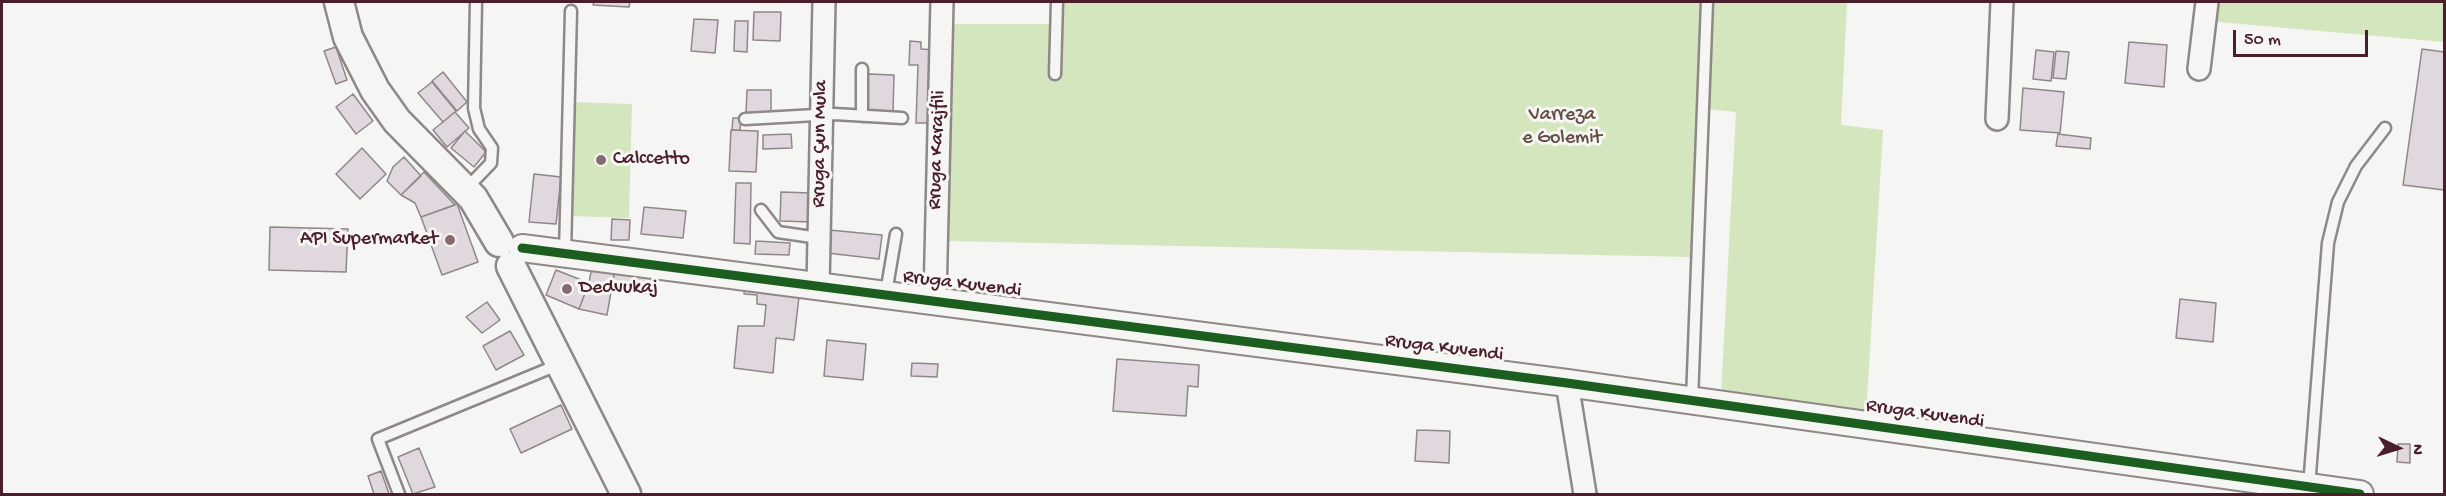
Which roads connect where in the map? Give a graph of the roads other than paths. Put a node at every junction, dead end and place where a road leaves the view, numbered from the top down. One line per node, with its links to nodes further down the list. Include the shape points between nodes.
1 (477, 2): 19 (lane, via 474,108 479,129 492,148 491,163)
2 (824, 2): 13 (street, Rruga Çun Mula)
3 (942, 2): 27 (street, Rruga Karajfili)
4 (1057, 2): 12 (lane)
5 (1707, 2): 30 (lane)
6 (2002, 2): 16 (street)
7 (2207, 2): 11 (street)
8 (343, 4): 19 (main road, via 360,62 386,106)
9 (571, 10): 24 (lane)
10 (862, 69): 14 (lane)
11 (2199, 69)
12 (1055, 74)
13 (821, 116): 14 (lane); 17 (lane); 22 (street, Rruga Çun Mula)
14 (862, 116): 15 (lane)
15 (902, 118)
16 (1997, 118)
17 (745, 119)
18 (2385, 128): 31 (lane, via 2356,166 2338,202 2328,243)
19 (465, 190): 23 (main road)
20 (761, 210): 22 (lane, via 778,232)
21 (896, 234): 26 (lane)
22 (819, 238): 25 (street, Rruga Çun Mula)
23 (511, 252): 24 (street, Rruga Kuvendi); 28 (main road)
24 (565, 254): 25 (street, Rruga Kuvendi)
25 (818, 286): 26 (street, Rruga Kuvendi)
26 (885, 293): 27 (street, Rruga Kuvendi)
27 (935, 299): 29 (street, Rruga Kuvendi)
28 (560, 363): 32 (lane, via 378,439); 33 (main road)
29 (1567, 383): 30 (street, Rruga Kuvendi); 34 (street)
30 (1692, 400): 31 (street, Rruga Kuvendi)
31 (2308, 487): 35 (street, Rruga Kuvendi)
32 (399, 495)
33 (626, 495)
34 (1585, 495)
35 (2360, 495)

